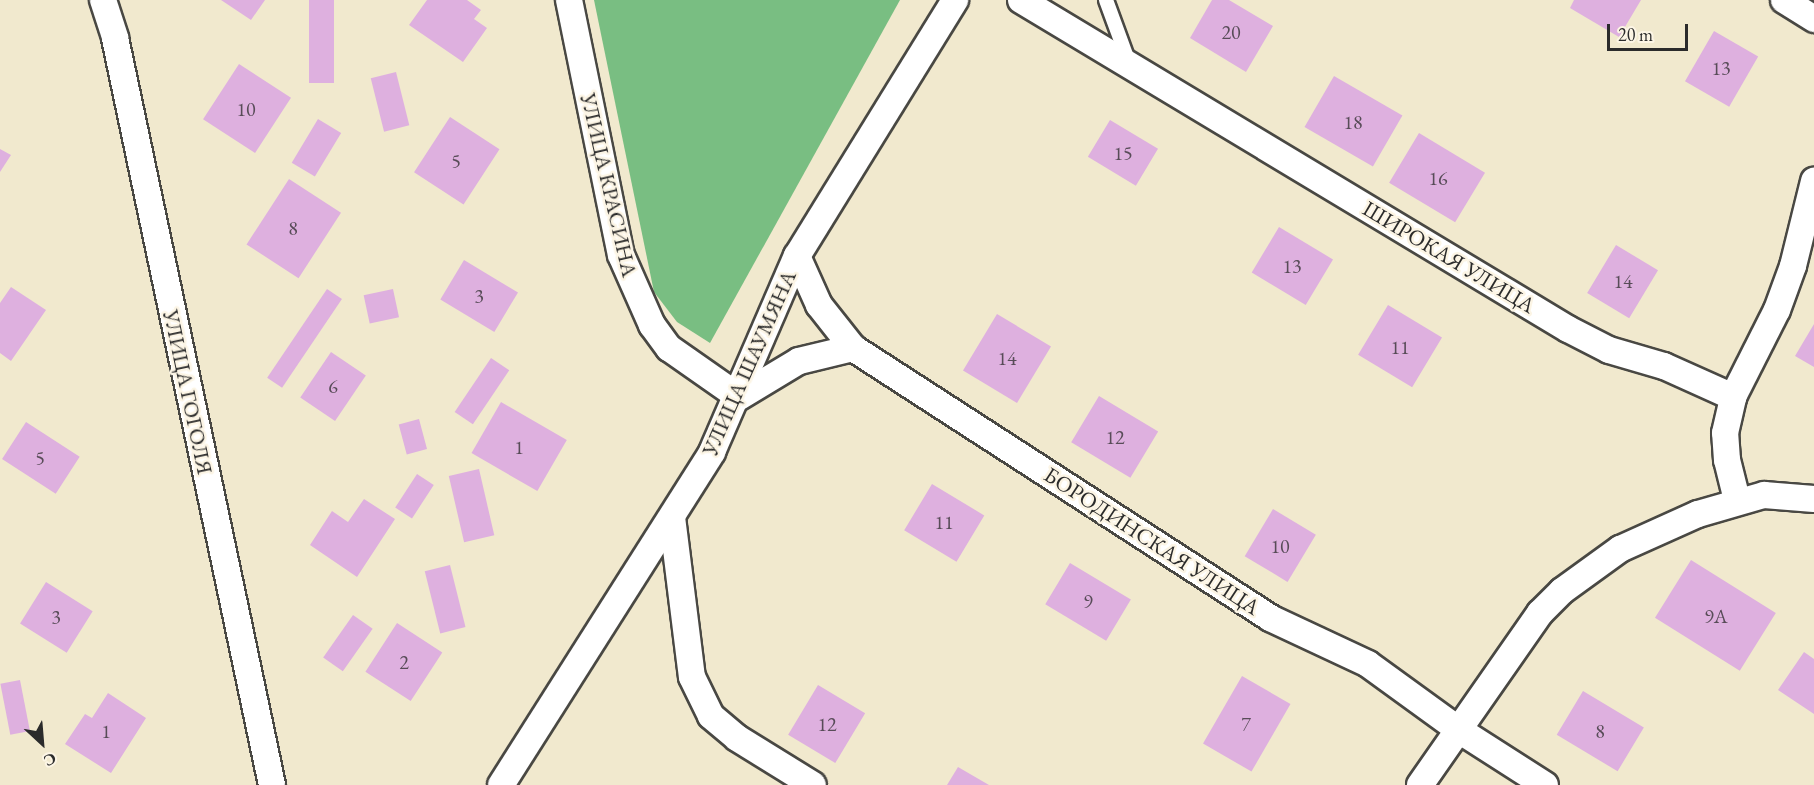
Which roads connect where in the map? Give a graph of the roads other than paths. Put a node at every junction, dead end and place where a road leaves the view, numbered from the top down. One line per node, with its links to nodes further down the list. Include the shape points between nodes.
1 (103, 0): 18 (street, УЛИЦА ГОГОЛЯ, via 115,38)
2 (569, 0): 12 (street, УЛИЦА КРАСИНА, via 621,255 634,292 669,348)
3 (954, 0): 10 (street, УЛИЦА ШАУМЯНА)
4 (1021, 0): 8 (street, ШИРОКАЯ УЛИЦА)
5 (1106, 0): 8 (lane)
6 (1784, 0): 7 (street)
7 (1814, 19)
8 (1129, 63): 13 (street, ШИРОКАЯ УЛИЦА, via 1568,329 1610,350 1664,366)
9 (1814, 181): 13 (street, via 1789,277)
10 (796, 256): 11 (street, БОРОДИНСКАЯ УЛИЦА, via 819,305); 12 (street, УЛИЦА ШАУМЯНА, via 766,321)
11 (853, 348): 12 (street, via 799,361); 17 (street, БОРОДИНСКАЯ УЛИЦА, via 1270,618 1368,664)
12 (739, 397): 16 (street, УЛИЦА ШАУМЯНА, via 712,452)
13 (1733, 397): 15 (street, via 1725,433)
14 (1814, 499): 15 (street, via 1764,495)
15 (1737, 500): 17 (street, via 1620,549 1562,591 1540,613)
16 (672, 517): 19 (street, УЛИЦА ШАУМЯНА); 20 (street, via 692,677 711,716 737,738)
17 (1459, 730): 21 (street); 22 (street, БОРОДИНСКАЯ УЛИЦА)
18 (272, 785)
19 (501, 785)
20 (813, 785)
21 (1420, 785)
22 (1545, 785)

